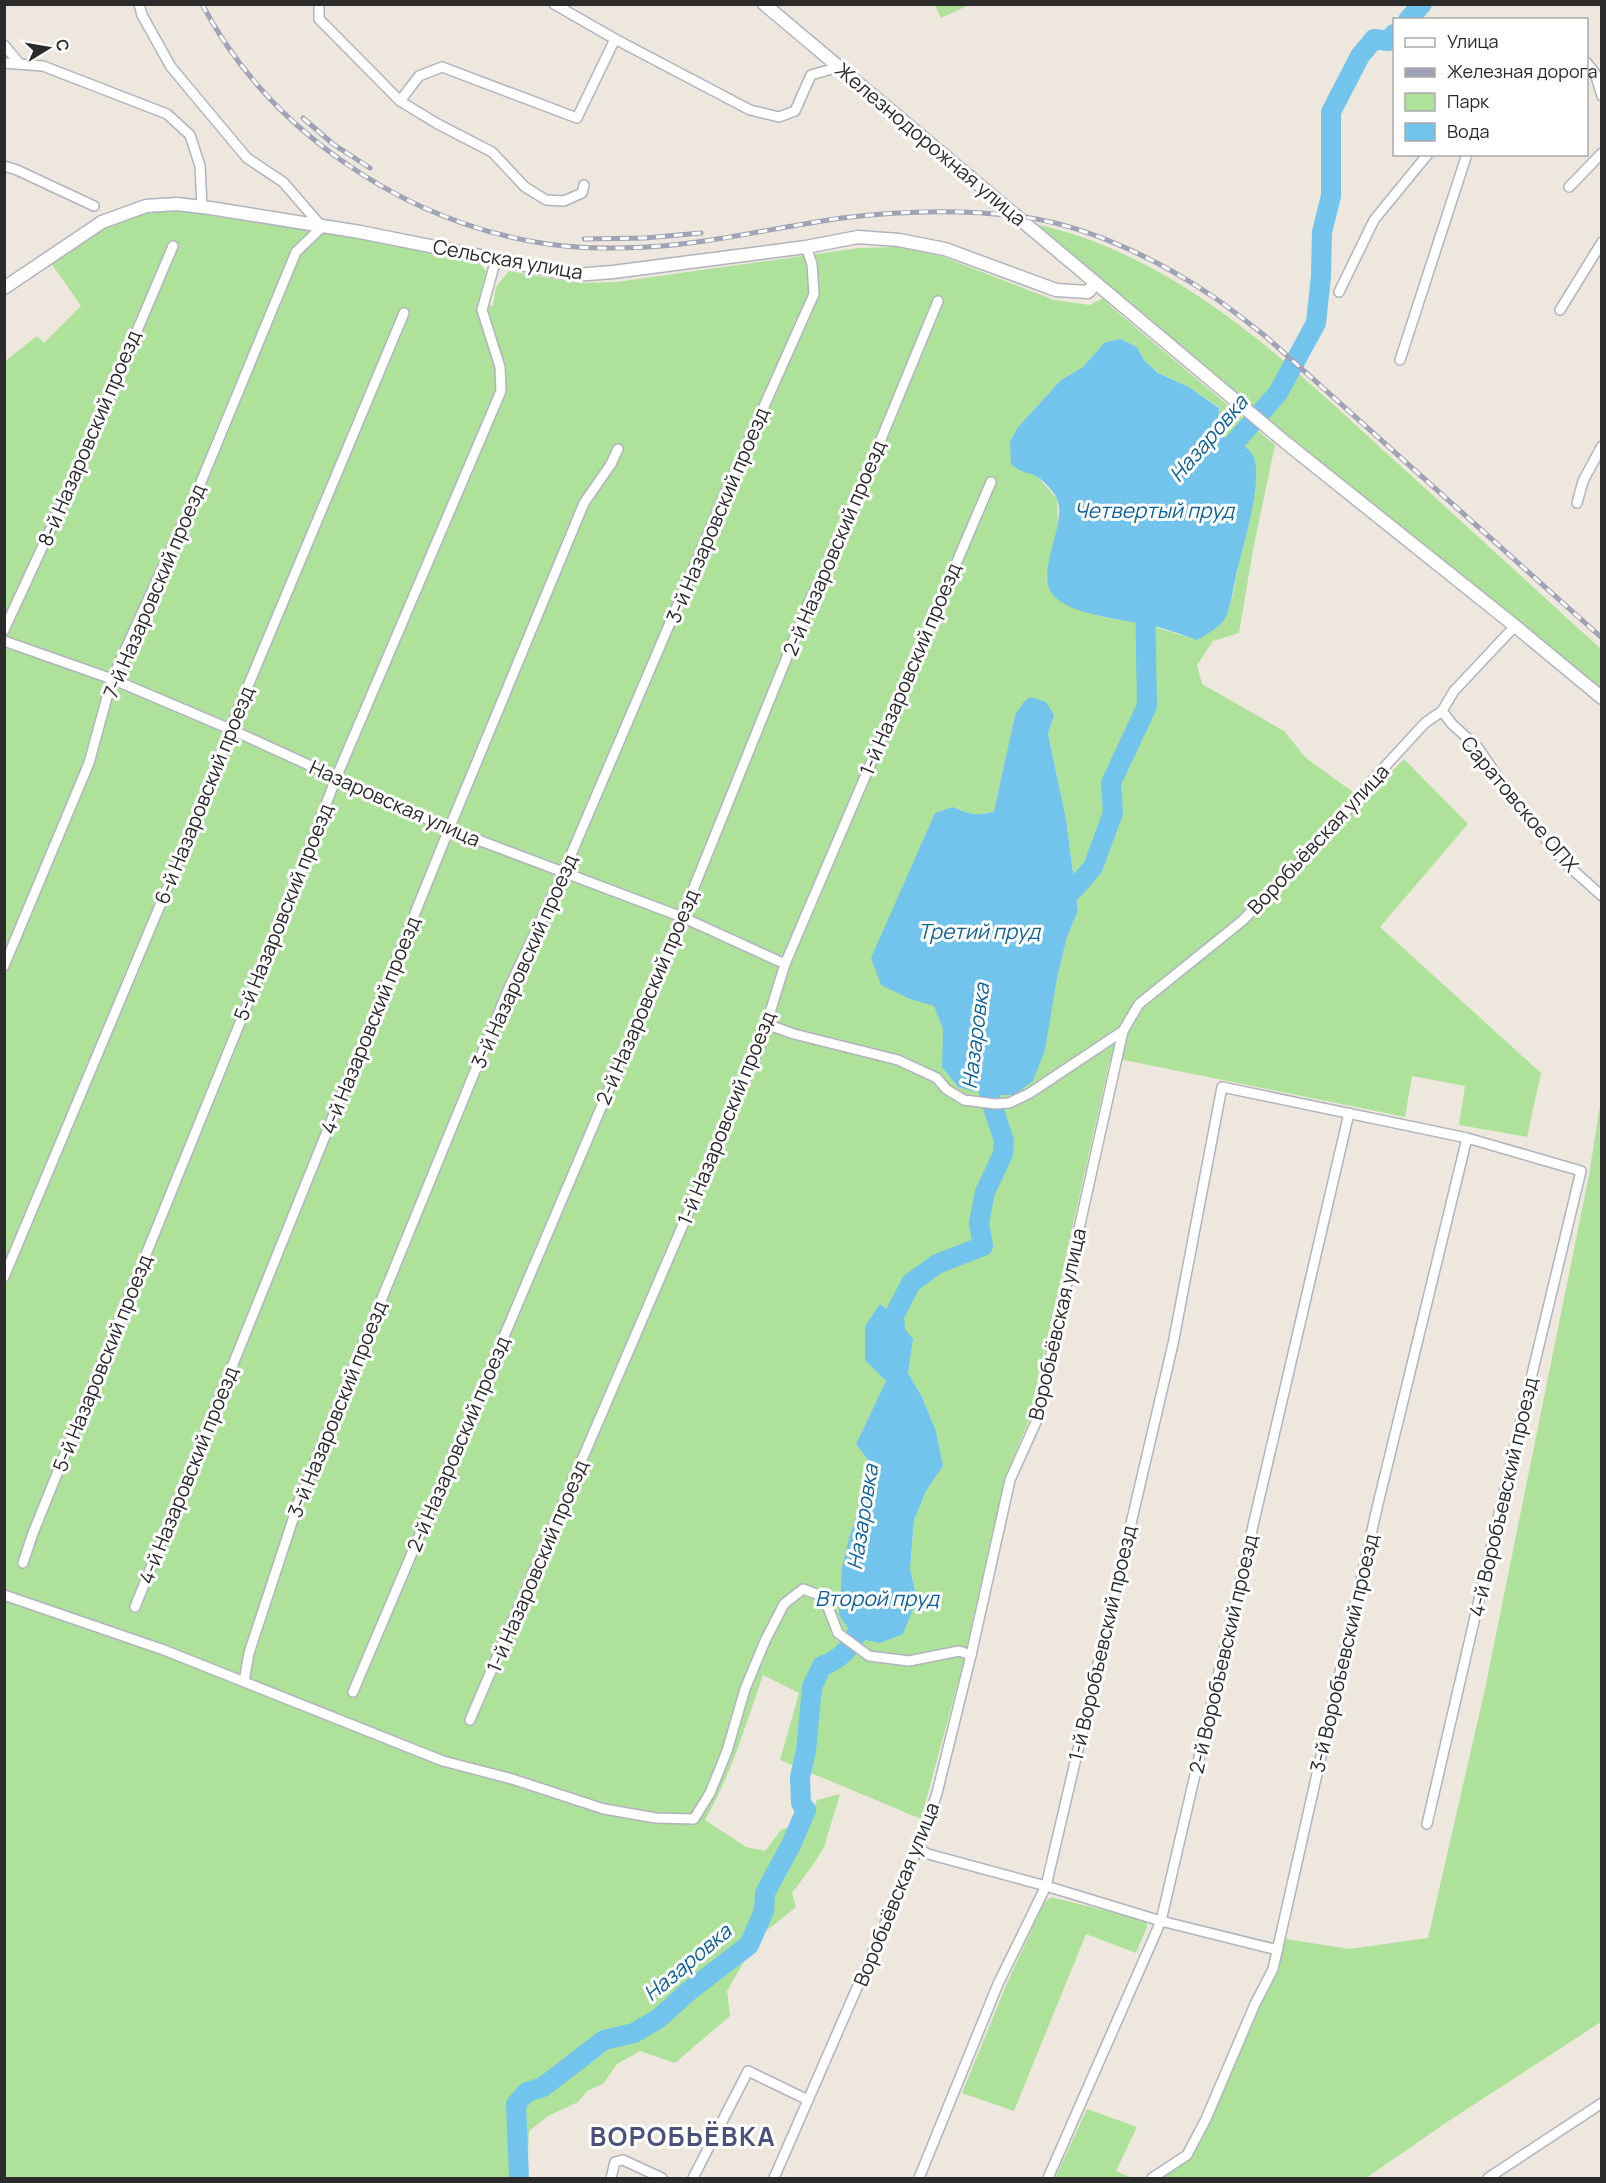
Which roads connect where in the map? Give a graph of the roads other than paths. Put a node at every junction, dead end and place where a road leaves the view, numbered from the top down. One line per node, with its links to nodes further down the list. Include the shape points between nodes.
1 (139, 4): 21 (street, via 171,67 247,158 283,182)
2 (319, 4): 12 (street, via 319,19)
3 (554, 4): 5 (street)
4 (764, 4): 10 (street, Железнодорожная улица)
5 (615, 39): 10 (street, via 750,110 779,117 795,111 811,75); 12 (street, via 577,118 442,67 418,76)
6 (4, 45): 8 (street)
7 (4, 63): 8 (street)
8 (20, 64): 20 (street, via 43,66 167,114 190,135 200,166)
9 (1588, 64): 11 (street)
10 (839, 67): 26 (street, Железнодорожная улица)
11 (1602, 96)
12 (400, 101): 17 (street, via 492,152 525,188 546,200 564,201 582,193)
13 (1602, 153): 18 (street)
14 (1426, 156): 28 (street, via 1374,220)
15 (1466, 156): 32 (street)
16 (4, 166): 19 (street)
17 (584, 185)
18 (1569, 187)
19 (94, 206)
20 (202, 207): 21 (street, Сельская улица); 27 (street, Сельская улица, via 146,206 102,222)
21 (322, 227): 25 (street, Сельская улица); 40 (street, 7-й Назаровский проезд, via 296,252 194,499)
22 (1602, 242): 30 (street)
23 (173, 246): 38 (street, 8-й Назаровский проезд, via 77,472)
24 (806, 247): 25 (street, Сельская улица, via 575,275); 26 (street, Сельская улица, via 858,237 899,240 945,249 1056,291 1088,292); 46 (street, 3-й Назаровский проезд, via 812,264 814,294)
25 (496, 260): 44 (street, 5-й Назаровский проезд, via 482,310 500,367 501,391)
26 (1096, 283): 37 (street, Железнодорожная улица, via 1300,454)
27 (4, 288)
28 (1339, 292)
29 (938, 301): 48 (street, 2-й Назаровский проезд, via 850,512 843,538 812,595)
30 (1560, 310)
31 (404, 313): 43 (street, 6-й Назаровский проезд)
32 (1400, 360)
33 (1602, 446): 36 (street)
34 (618, 449): 45 (street, 4-й Назаровский проезд, via 584,503)
35 (991, 482): 49 (street, 1-й Назаровский проезд)
36 (1577, 503)
37 (1515, 626): 41 (street, Железнодорожная улица); 42 (street, Воробьёвская улица, via 1454,691)
38 (4, 630)
39 (4, 642): 40 (street, Назаровская улица)
40 (112, 679): 43 (street, Назаровская улица); 50 (street, 7-й Назаровский проезд, via 89,763)
41 (1602, 698)
42 (1442, 711): 47 (street, Саратовское ОПХ, via 1478,748 1564,862); 52 (street, Воробьёвская улица, via 1425,723 1325,837 1242,921 1139,1004)
43 (230, 729): 44 (street, Назаровская улица); 55 (street, 6-й Назаровский проезд, via 200,810)
44 (336, 778): 45 (street, Назаровская улица); 56 (street, 5-й Назаровский проезд)
45 (449, 829): 46 (street, Назаровская улица); 58 (street, 4-й Назаровский проезд)
46 (564, 871): 48 (street, Назаровская улица); 60 (street, 3-й Назаровский проезд, via 510,988 299,1501 249,1653)
47 (1602, 896)
48 (682, 917): 49 (street, Назаровская улица); 61 (street, 2-й Назаровский проезд)
49 (785, 964): 51 (street, 1-й Назаровский проезд)
50 (4, 966)
51 (766, 1024): 52 (street, via 898,1060 937,1078 964,1100 995,1104 1009,1103 1030,1093); 62 (street, 1-й Назаровский проезд)
52 (1123, 1030): 59 (street, Воробьёвская улица, via 1036,1422 1010,1480)
53 (1349, 1113): 54 (street); 65 (street, 1-й Воробъевский проезд, via 1222,1087 1173,1344); 66 (street, 2-й Воробъевский проезд)
54 (1467, 1138): 63 (street, 4-й Воробъевский проезд, via 1581,1172); 67 (street, 3-й Воробъевский проезд, via 1377,1508)
55 (4, 1277)
56 (23, 1563)
57 (4, 1595): 60 (street)
58 (135, 1607)
59 (971, 1655): 60 (street, via 959,1651 909,1661 869,1656 838,1633 824,1596 803,1589 784,1604 765,1641 745,1689 727,1751 710,1793 694,1819 656,1818 604,1809 443,1761); 64 (street, Воробьёвская улица, via 937,1792)
60 (244, 1682)
61 (353, 1692)
62 (470, 1720)
63 (1427, 1824)
64 (918, 1848): 65 (street); 68 (street, Воробьёвская улица)
65 (1046, 1886): 66 (street); 74 (street, 1-й Воробъевский проезд, via 998,1984)
66 (1161, 1921): 67 (street); 75 (street, 2-й Воробъевский проезд)
67 (1278, 1950): 76 (street, 3-й Воробъевский проезд, via 1273,1970 1188,2155)
68 (808, 2100): 72 (street, via 748,2071); 73 (street, Воробьёвская улица)
69 (1602, 2103): 77 (street)
70 (611, 2178): 71 (street, via 615,2162 623,2160)
71 (662, 2178)
72 (693, 2178)
73 (774, 2178)
74 (919, 2178)
75 (1048, 2178)
76 (1152, 2178)
77 (1488, 2178)

